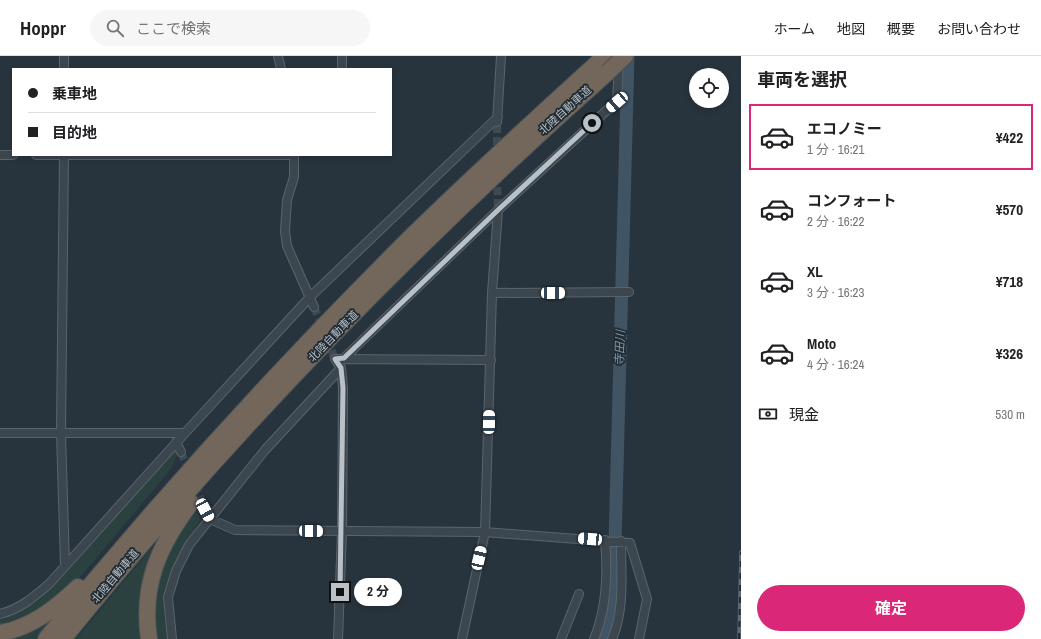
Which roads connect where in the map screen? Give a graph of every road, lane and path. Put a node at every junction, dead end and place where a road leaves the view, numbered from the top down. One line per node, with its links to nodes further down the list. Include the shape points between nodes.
1 (64, 56): 8 (street)
2 (278, 56): 9 (street)
3 (342, 56): 10 (street)
4 (500, 56): 18 (street, via 498,121)
5 (619, 56): 15 (street, via 617,102)
6 (625, 56): 7 (highway, 北陸自動車道, bridge)
7 (606, 64): 23 (highway, 北陸自動車道, via 545,128 425,242); 28 (highway, 北陸自動車道, via 412,236)
8 (64, 68)
9 (281, 68)
10 (342, 68)
11 (0, 155): 12 (street)
12 (12, 155)
13 (64, 156): 24 (street)
14 (294, 156): 18 (street, via 294,177 287,200 287,246)
15 (498, 210): 17 (street); 20 (street)
16 (629, 292): 17 (street)
17 (492, 293): 21 (street)
18 (310, 297): 19 (street); 26 (street)
19 (314, 307)
20 (344, 358): 21 (street); 22 (street, via 335,359)
21 (491, 360): 33 (street)
22 (341, 368): 31 (street, via 265,450); 32 (street)
23 (294, 376): 41 (highway, 北陸自動車道, via 173,509); 42 (highway, via 168,535 156,562 148,591)
24 (62, 432): 25 (street); 26 (street); 36 (street)
25 (0, 433)
26 (184, 433): 27 (street)
27 (176, 442): 29 (street); 36 (street)
28 (215, 442): 39 (highway, via 66,599 35,621 20,628); 40 (highway, 北陸自動車道)
29 (181, 452)
30 (205, 510): 31 (street)
31 (210, 519): 32 (street, via 235,530); 43 (street, via 189,545 176,571 168,598)
32 (342, 531): 33 (street); 44 (street)
33 (485, 532): 34 (street); 45 (street)
34 (605, 540): 35 (street); 47 (street, via 605,597 600,624)
35 (621, 541): 48 (street, via 620,605 616,631); 49 (street, via 630,543 646,599)
36 (65, 566): 38 (street, via 27,603)
37 (579, 594): 46 (street)
38 (0, 614)
39 (0, 632)
40 (46, 639)
41 (63, 639)
42 (149, 639)
43 (172, 639)
44 (338, 639)
45 (462, 639)
46 (561, 639)
47 (594, 639)
48 (612, 639)
49 (639, 639)

